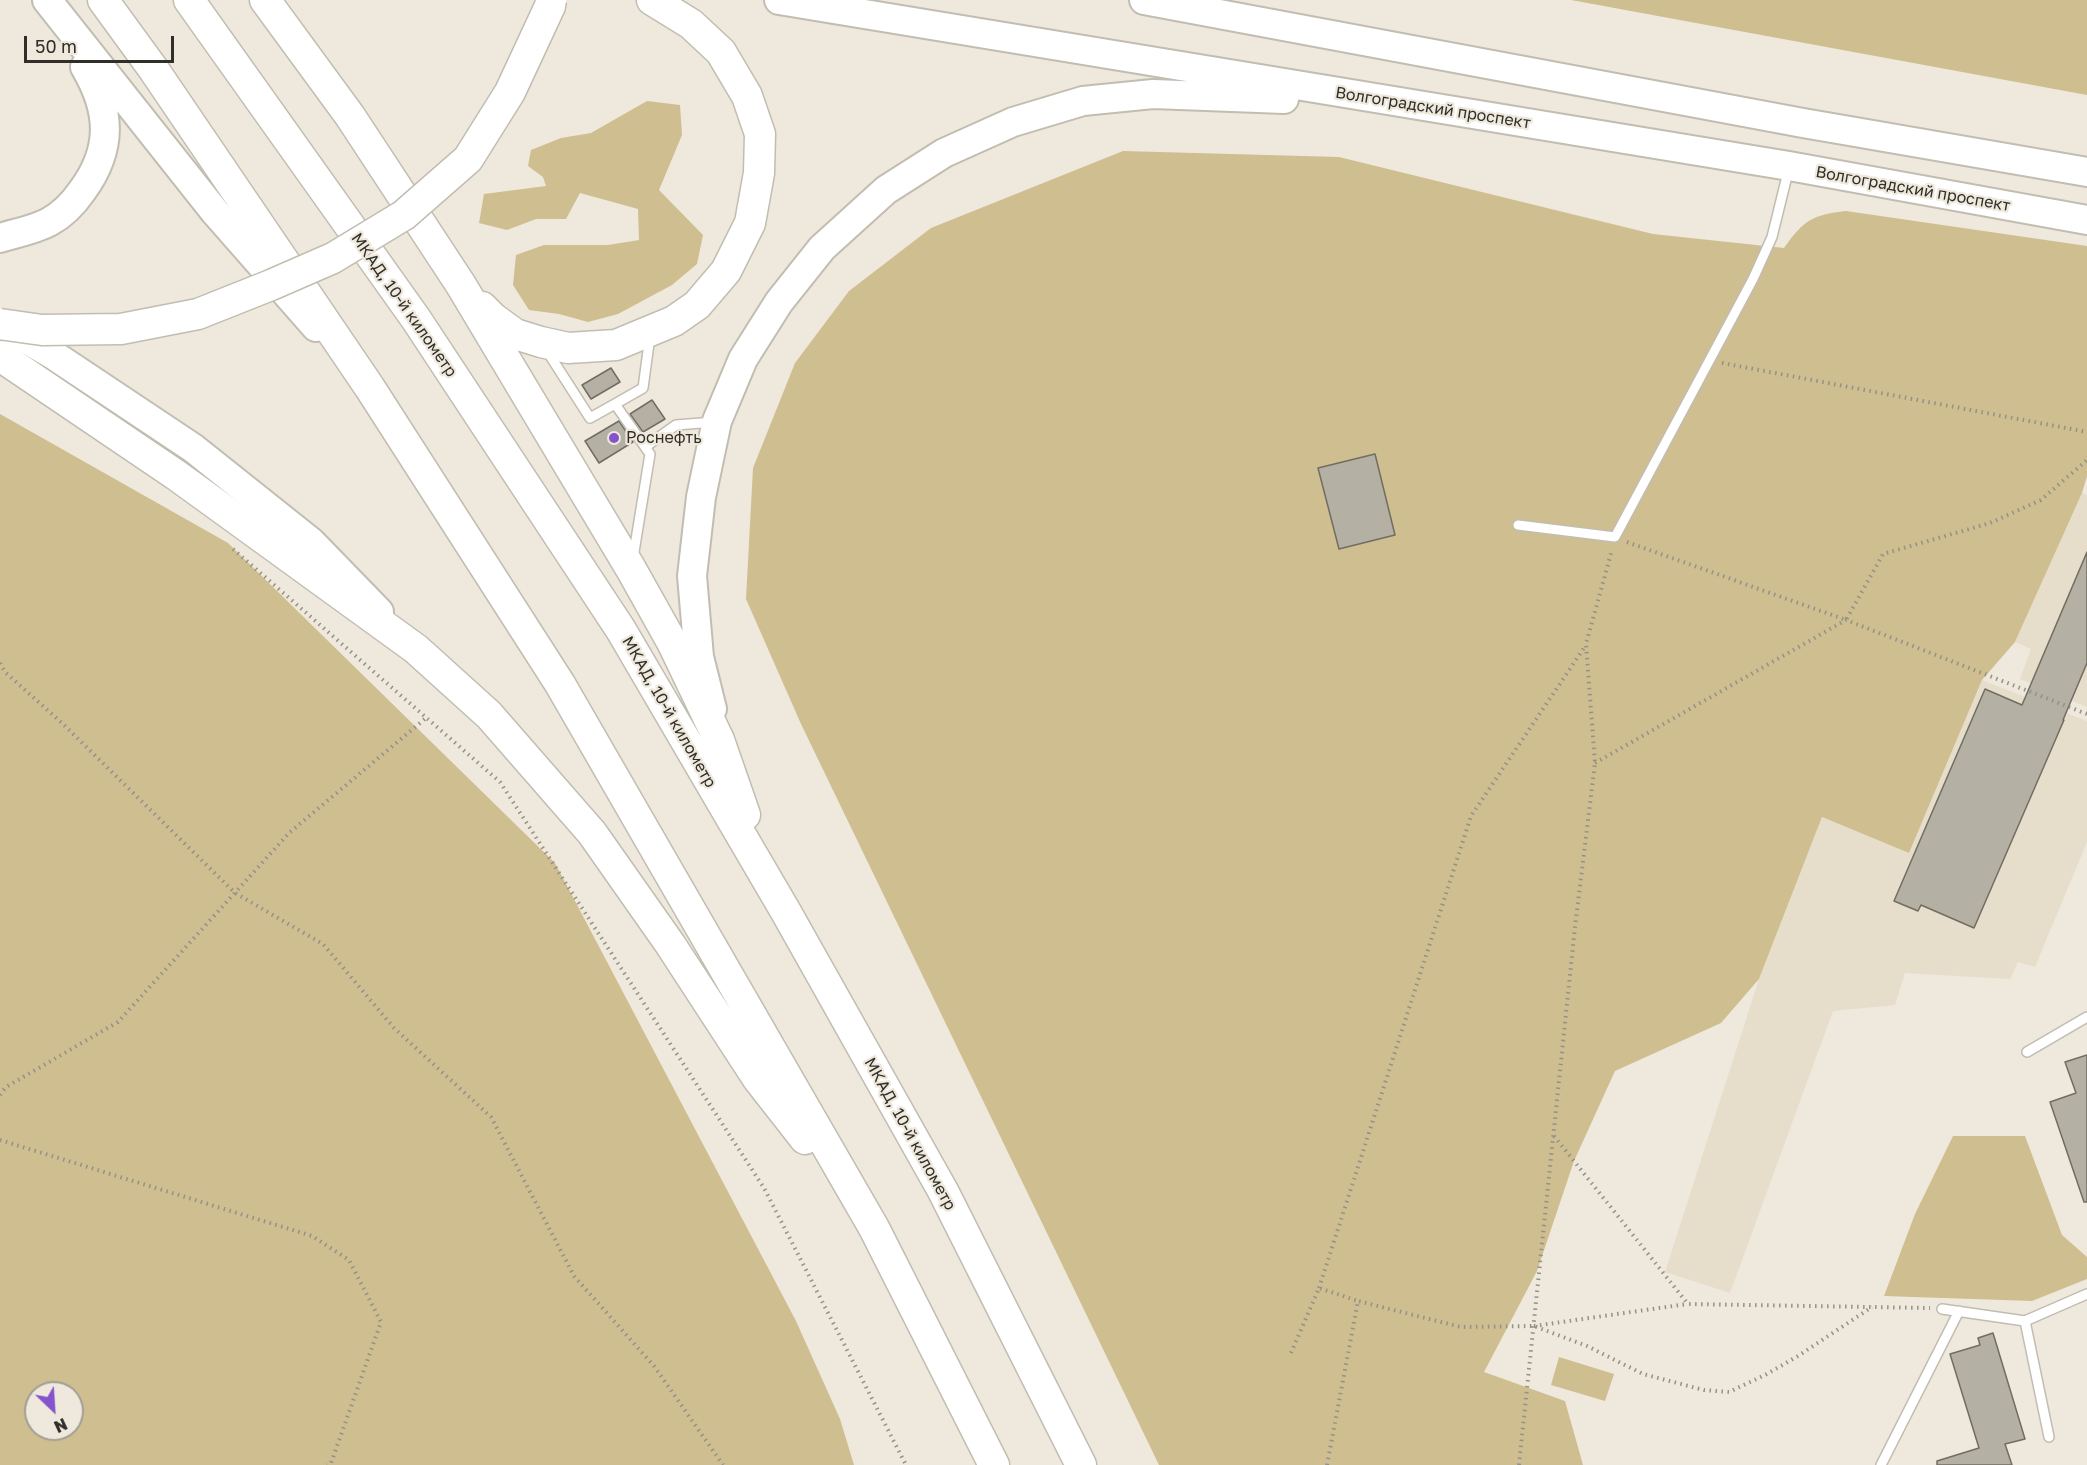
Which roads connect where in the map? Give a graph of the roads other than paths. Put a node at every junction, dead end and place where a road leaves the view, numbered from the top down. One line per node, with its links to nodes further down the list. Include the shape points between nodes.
1 (47, 0): 15 (main road, via 96,86 106,131 103,151 91,180 73,205 49,222); 21 (main road, via 215,212)
2 (104, 0): 21 (highway)
3 (189, 0): 29 (highway, МКАД, 10-й километр, via 416,319 615,620)
4 (265, 0): 16 (highway, via 350,116)
5 (551, 0): 17 (highway, bridge, via 510,92 468,159 404,215 333,258 198,314 120,329 42,330)
6 (652, 0): 18 (highway, via 691,24 721,52 747,96 760,134 759,173 750,223 726,271 697,305)
7 (779, 0): 11 (main road, Волгоградский проспект)
8 (1144, 0): 10 (main road)
9 (1256, 0): 10 (main road)
10 (1373, 42): 13 (main road)
11 (1411, 105): 12 (main road, Волгоградский проспект); 23 (main road, via 1153,94 1083,101 1013,122 944,153 886,190 822,248 779,302 743,359)
12 (1789, 166): 14 (main road, Волгоградский проспект); 25 (lane, via 1772,237 1754,279 1615,537)
13 (2087, 172)
14 (2087, 220)
15 (0, 238)
16 (460, 285): 19 (highway, via 515,334); 26 (highway)
17 (0, 324): 27 (main road, via 193,448 310,542)
18 (651, 332): 19 (highway, via 616,345 568,348); 22 (lane, via 643,388)
19 (541, 342): 22 (lane, via 590,418)
20 (0, 356): 27 (highway, via 176,475)
21 (370, 388): 32 (highway, via 560,684)
22 (615, 404): 24 (lane)
23 (717, 422): 24 (lane, via 675,425); 28 (main road, via 700,497 692,576 699,657)
24 (645, 447): 26 (lane, via 650,454)
25 (1518, 525)
26 (631, 569): 28 (highway, via 673,644)
27 (416, 649): 32 (highway, via 489,716 592,834 758,1079)
28 (719, 740): 29 (highway, via 748,824)
29 (786, 912): 39 (highway, МКАД, 10-й километр, via 943,1191)
30 (2087, 1017): 31 (lane)
31 (2027, 1053)
32 (874, 1228): 38 (highway)
33 (2087, 1294): 36 (lane)
34 (1942, 1309): 35 (lane)
35 (1959, 1311): 36 (lane); 40 (lane)
36 (2025, 1321): 37 (lane)
37 (2049, 1437)
38 (994, 1465)
39 (1081, 1465)
40 (1881, 1465)

